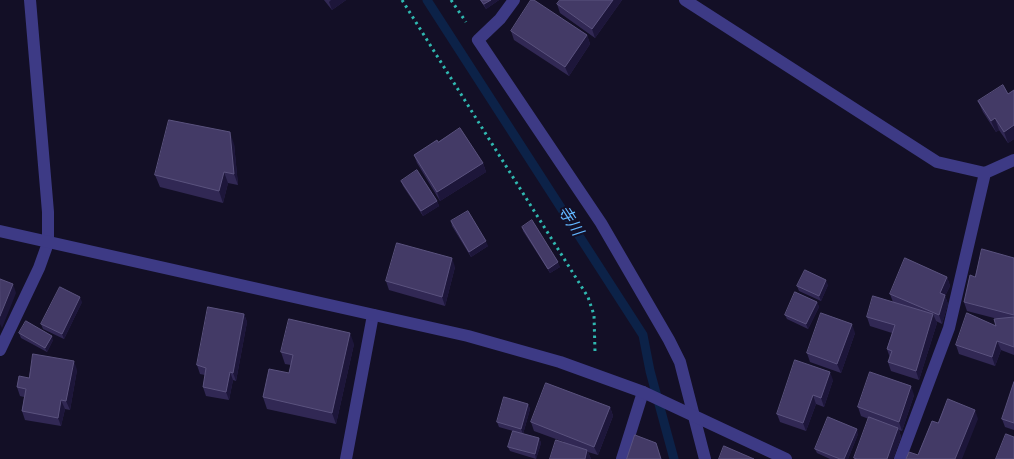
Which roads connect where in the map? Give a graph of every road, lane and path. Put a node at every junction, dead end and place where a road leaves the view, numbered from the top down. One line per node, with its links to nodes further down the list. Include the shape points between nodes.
1 (30, 0): 8 (street)
2 (402, 0): 11 (path, via 588,297 594,315 596,342)
3 (514, 0): 13 (street, via 500,20 478,40 601,222 669,340 680,362)
4 (685, 0): 6 (street, via 937,162)
5 (1014, 160): 6 (street)
6 (985, 173): 18 (street, via 949,328)
7 (0, 232): 8 (street)
8 (48, 243): 9 (street); 10 (street)
9 (374, 315): 11 (street, via 468,336); 14 (street)
10 (0, 350)
11 (590, 372): 12 (street)
12 (643, 392): 13 (street); 15 (street)
13 (689, 413): 16 (street); 17 (street)
14 (346, 459)
15 (622, 459)
16 (705, 459)
17 (786, 459)
18 (900, 459)

